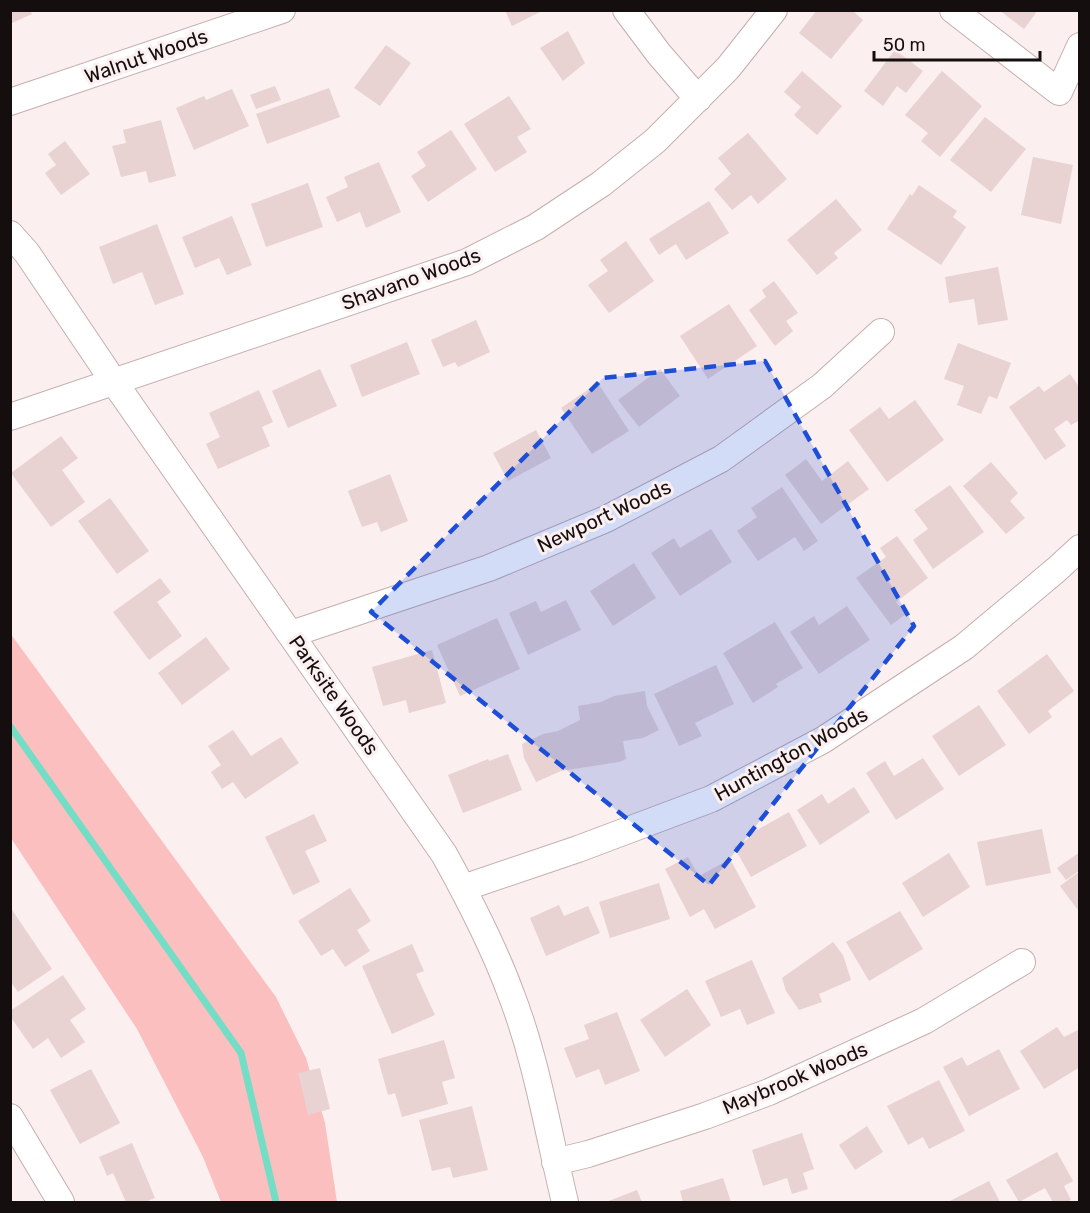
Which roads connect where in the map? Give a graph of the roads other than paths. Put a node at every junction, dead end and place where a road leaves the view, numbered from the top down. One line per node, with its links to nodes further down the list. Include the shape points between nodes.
1 (282, 10): 7 (street, Walnut Woods)
2 (626, 10): 6 (street)
3 (774, 10): 6 (street, Shavano Woods)
4 (952, 10): 5 (street, via 1059,92)
5 (1080, 46)
6 (698, 99): 10 (street, Shavano Woods, via 655,141 601,184 536,227 467,262)
7 (10, 102)
8 (10, 234): 10 (street, Parksite Woods)
9 (880, 332): 13 (street, Newport Woods, via 822,386 721,459 606,519 489,568)
10 (114, 382): 11 (street, Shavano Woods); 13 (street, Parksite Woods)
11 (10, 417)
12 (1080, 548): 14 (street, Huntington Woods, via 964,647 823,740 711,799)
13 (291, 634): 14 (street, Parksite Woods, via 418,815)
14 (463, 888): 17 (street, Parksite Woods, via 512,996 535,1072)
15 (1022, 962): 17 (street, Maybrook Woods, via 924,1021 769,1092)
16 (13, 1126): 18 (street)
17 (555, 1162): 19 (street, Parksite Woods)
18 (61, 1203)
19 (565, 1203)

